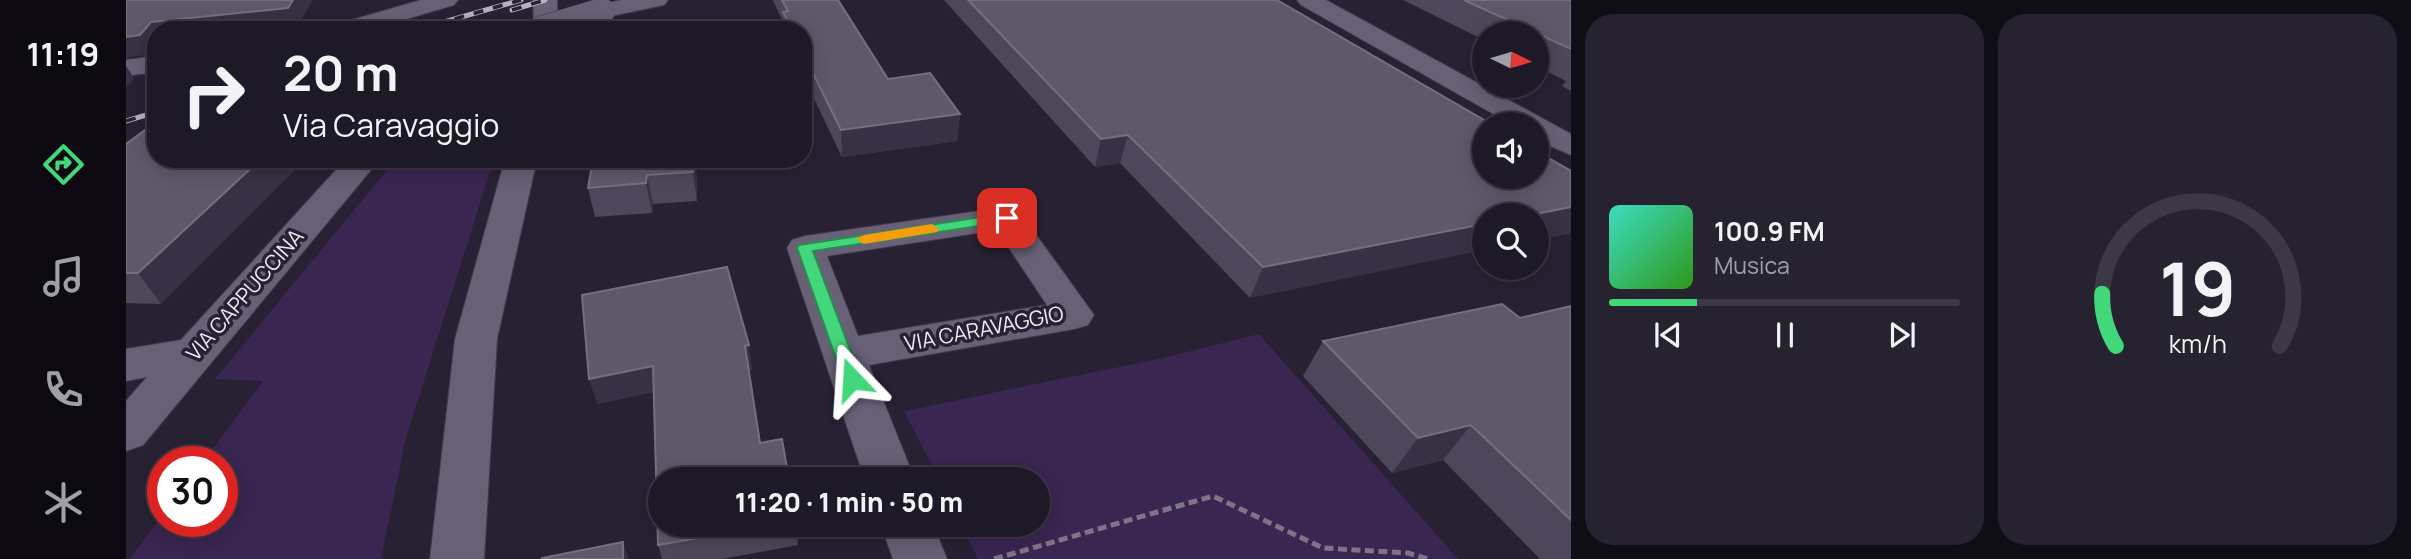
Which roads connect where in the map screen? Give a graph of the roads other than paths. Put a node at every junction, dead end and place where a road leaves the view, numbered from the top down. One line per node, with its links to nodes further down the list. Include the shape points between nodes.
1 (446, 0): 5 (street)
2 (545, 0): 6 (street)
3 (656, 0): 7 (street, bridge)
4 (1309, 0): 10 (street)
5 (374, 21)
6 (546, 21)
7 (569, 21)
8 (147, 65): 9 (street)
9 (126, 68)
10 (1510, 112)
11 (1549, 134): 12 (street)
12 (1571, 146)
13 (355, 168): 15 (street, VIA CAPPUCCINA)
14 (519, 168): 21 (street, via 476,339)
15 (193, 354): 17 (street); 18 (street, VIA CAPPUCCINA)
16 (842, 354): 16 (street, VIA CARAVAGGIO, via 804,248 1007,218 1074,315); 19 (street, VIA CARAVAGGIO)
17 (126, 365)
18 (126, 432)
19 (885, 467)
20 (912, 537): 22 (street)
21 (459, 556)
22 (920, 559)

